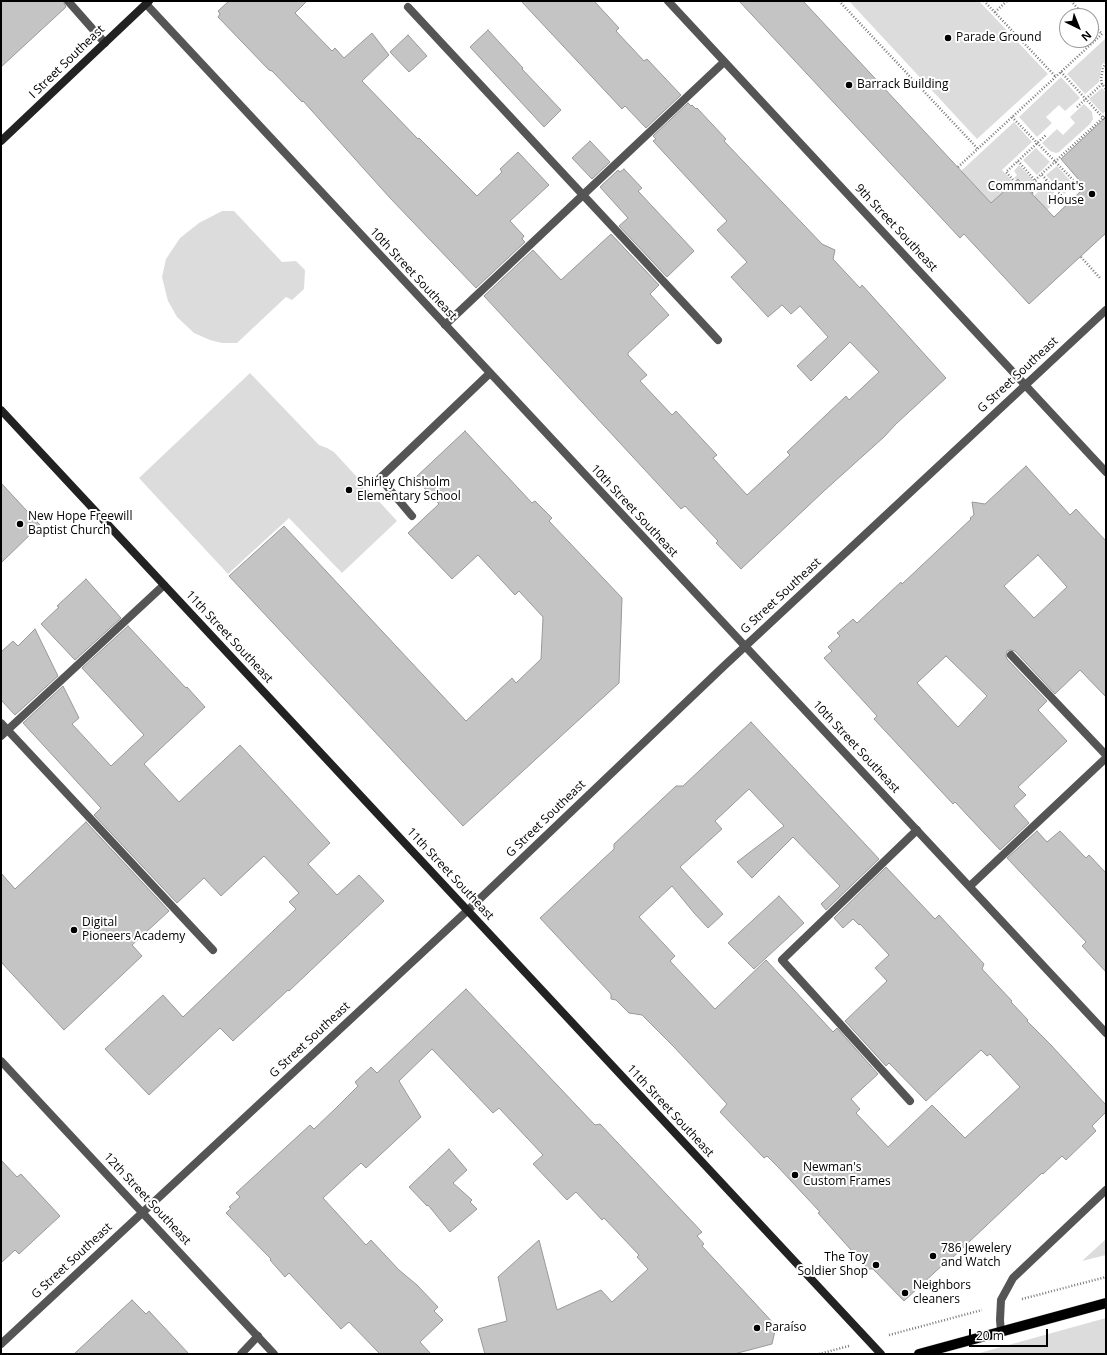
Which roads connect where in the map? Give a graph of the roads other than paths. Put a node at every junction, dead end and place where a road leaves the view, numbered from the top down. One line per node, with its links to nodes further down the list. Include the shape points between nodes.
1 (68, 1): 5 (street)
2 (668, 1): 6 (street, 9th Street Southeast)
3 (148, 3): 5 (main road, I Street Southeast); 10 (street, 10th Street Southeast)
4 (408, 7): 8 (street)
5 (105, 43): 7 (main road, I Street Southeast)
6 (724, 62): 8 (street); 13 (street, 9th Street Southeast)
7 (1, 141)
8 (583, 195): 10 (street); 11 (street)
9 (1106, 310): 13 (street, G Street Southeast)
10 (445, 325): 12 (street, 10th Street Southeast)
11 (718, 340)
12 (490, 373): 16 (street, via 380,478); 18 (street, 10th Street Southeast)
13 (1025, 385): 15 (street, 9th Street Southeast); 18 (street, G Street Southeast)
14 (1, 410): 17 (main road, 11th Street Southeast)
15 (1106, 472)
16 (412, 516)
17 (164, 585): 21 (street); 26 (main road, 11th Street Southeast)
18 (745, 647): 24 (street, 10th Street Southeast); 26 (street, G Street Southeast)
19 (1011, 656): 23 (street)
20 (1, 722): 21 (street)
21 (8, 730): 22 (street); 27 (street)
22 (1, 736)
23 (1106, 756): 25 (street)
24 (917, 830): 25 (street, 10th Street Southeast); 30 (street, via 782,960)
25 (970, 886): 28 (street, 10th Street Southeast)
26 (467, 910): 32 (street, G Street Southeast); 39 (main road, 11th Street Southeast)
27 (213, 950)
28 (1106, 1033)
29 (1, 1061): 32 (street, 12th Street Southeast)
30 (910, 1101)
31 (1106, 1190): 34 (street, via 1018,1272 1008,1285 1000,1304)
32 (143, 1212): 35 (street, 12th Street Southeast); 36 (street, G Street Southeast)
33 (1106, 1303): 34 (main road)
34 (1001, 1332): 40 (main road)
35 (258, 1336): 37 (street); 38 (street, 12th Street Southeast)
36 (1, 1344)
37 (241, 1354)
38 (274, 1354)
39 (881, 1354)
40 (919, 1354)

